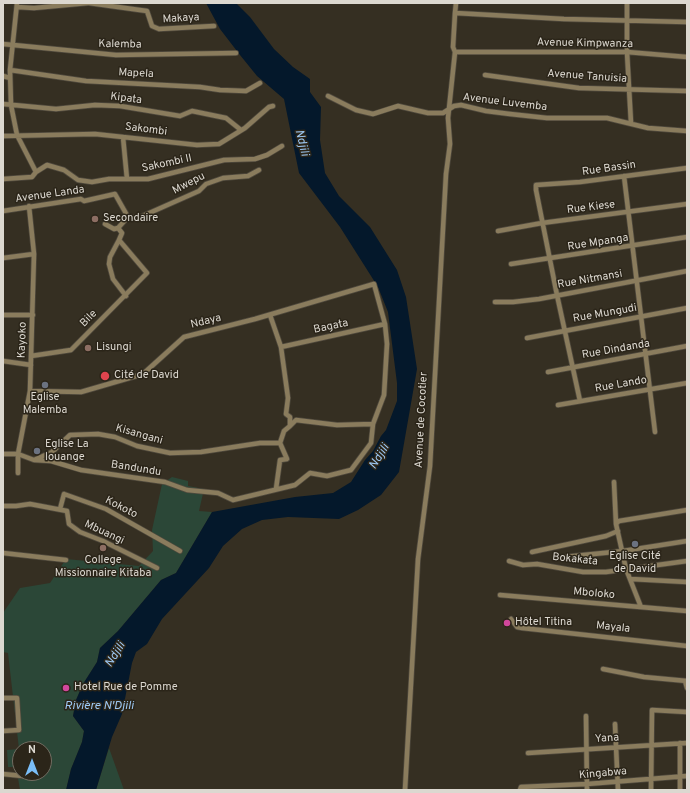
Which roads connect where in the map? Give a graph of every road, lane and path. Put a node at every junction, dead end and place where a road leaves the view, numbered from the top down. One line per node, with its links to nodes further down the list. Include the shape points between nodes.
1 (88, 3): 4 (street, Makaya, via 34,8); 8 (street, Makaya, via 147,11 152,26 159,30)
2 (456, 3): 5 (street, Avenue de Cocotier)
3 (627, 3): 6 (street)
4 (17, 5): 10 (street)
5 (455, 13): 6 (street); 11 (street, Avenue de Cocotier, via 452,48)
6 (627, 20): 7 (street); 12 (street)
7 (687, 22)
8 (214, 26)
9 (3, 44): 10 (street, Kalemba)
10 (13, 45): 13 (street, Kalemba, via 116,55); 15 (street)
11 (455, 52): 12 (street, Avenue Kimpwanza); 26 (street, Avenue de Cocotier)
12 (627, 52): 14 (street, Avenue Kimpwanza); 20 (street)
13 (236, 53)
14 (687, 57)
15 (10, 70): 18 (street); 19 (street, Mapela, via 86,81 220,90 246,90)
16 (485, 75): 20 (street, Avenue Tanuisia, via 579,88)
17 (3, 76): 18 (street)
18 (10, 78): 24 (street)
19 (260, 83)
20 (630, 89): 21 (street, Avenue Tanuisia); 27 (street)
21 (687, 91)
22 (328, 96): 26 (street, Avenue Luvemba, via 356,110 373,114 398,106 428,113 443,113)
23 (3, 104): 24 (street, Kipata)
24 (11, 105): 28 (street, Kipata, via 56,109 95,104 180,116 192,111 226,118); 30 (street)
25 (273, 106): 28 (street, Sakombi)
26 (450, 108): 27 (street, Avenue Luvemba, via 461,105 486,111 547,118 606,118); 136 (street, Avenue de Cocotier, via 450,144 446,174 431,442 418,559)
27 (631, 123): 29 (street, Avenue Luvemba, via 670,131)
28 (241, 130): 32 (street, Sakombi, via 219,144 197,145)
29 (687, 131)
30 (17, 135): 31 (street, Sakombi); 32 (street, Sakombi, via 95,134); 36 (street)
31 (3, 136)
32 (123, 137): 39 (street)
33 (282, 146): 39 (street, Sakombi II, via 267,156 255,159 224,160 148,178)
34 (687, 168): 37 (street, Rue Bassin)
35 (259, 170): 44 (street, Mwepu, via 248,176 223,178 206,184 199,190 138,218)
36 (35, 174): 38 (street); 39 (street, Sakombi II, via 47,164 64,170 78,180 92,182)
37 (624, 176): 43 (street); 45 (street, Rue Bassin, via 540,184 535,188)
38 (3, 179)
39 (127, 179)
40 (687, 204): 43 (street, Rue Kiese)
41 (29, 206): 42 (street, Avenue Landa); 44 (street, Avenue Landa, via 81,199 84,201 115,194); 52 (street, Kayoko)
42 (3, 212)
43 (628, 212): 45 (street, Rue Kiese); 51 (street)
44 (128, 216): 47 (street)
45 (542, 223): 48 (street, Rue Kiese); 54 (street)
46 (105, 224): 47 (street, via 114,229)
47 (118, 228): 50 (street, via 122,233)
48 (498, 231)
49 (687, 237): 51 (street, Rue Mpanga)
50 (119, 240): 59 (street, via 109,264 113,279); 59 (street, Bile, via 147,273)
51 (632, 247): 54 (street, Rue Mpanga); 57 (street)
52 (34, 254): 53 (street); 63 (street, Kayoko)
53 (3, 258)
54 (550, 259): 55 (street, Rue Mpanga); 58 (street)
55 (511, 264)
56 (687, 271): 57 (street, Rue Nitmansi)
57 (637, 281): 58 (street, Rue Nitmansi); 65 (street)
58 (557, 295): 60 (street, Rue Nitmansi); 67 (street)
59 (126, 296): 72 (street, Bile, via 71,350)
60 (495, 302)
61 (687, 308): 65 (street, Rue Mungudi)
62 (3, 315): 63 (street)
63 (33, 315): 72 (street, Kayoko)
64 (270, 315): 66 (street, Ndaya, via 374,284); 70 (street); 79 (street, Ndaya, via 184,337 143,374 81,392)
65 (640, 317): 67 (street, Rue Mungudi); 71 (street)
66 (385, 324): 70 (street, Bagata); 82 (street, via 387,344 384,396)
67 (565, 330): 68 (street, Rue Mungudi); 75 (street)
68 (527, 338)
69 (687, 346): 71 (street, Rue Dindanda)
70 (281, 348): 83 (street, via 288,398 286,414 290,417)
71 (645, 354): 75 (street, Rue Dindanda); 78 (street)
72 (31, 356): 74 (street, Kayoko)
73 (3, 361): 74 (street)
74 (31, 365): 79 (street, Kayoko)
75 (573, 367): 76 (street, Rue Dindanda); 80 (street)
76 (548, 372)
77 (687, 383): 78 (street, Rue Lando)
78 (650, 389): 80 (street, Rue Lando); 84 (street)
79 (30, 391): 87 (street, Kayoko)
80 (580, 401): 81 (street, Rue Lando)
81 (558, 405)
82 (373, 424): 83 (street, via 337,425 296,420); 91 (street, via 371,443 351,470 327,476 310,473 295,485)
83 (290, 426): 85 (street, via 284,431)
84 (655, 432)
85 (280, 443): 88 (street, Kisangani, via 170,453 137,446 115,437 98,434 70,435 52,452); 91 (street, via 287,459 280,460)
86 (3, 454): 87 (street)
87 (18, 454): 88 (street); 89 (street, Kayoko)
88 (34, 460): 91 (street, Bandundu, via 51,461 81,470 165,482 187,490 218,493 233,500)
89 (18, 473)
90 (614, 482): 95 (street)
91 (276, 489)
92 (3, 506): 93 (street, via 30,504)
93 (60, 509): 98 (street, Kokoto, via 64,494 106,509); 106 (street, Mbuangi, via 67,511 69,524 80,532)
94 (687, 510): 95 (street, via 619,521)
95 (616, 524): 96 (street)
96 (618, 531): 99 (street, via 606,536); 100 (street)
97 (687, 541): 100 (street)
98 (180, 551)
99 (532, 552)
100 (623, 552): 102 (street); 107 (street)
101 (3, 553): 103 (street)
102 (564, 557)
103 (66, 560)
104 (509, 561): 107 (street, Bokakata, via 583,572)
105 (687, 561): 107 (street, Bokakata)
106 (157, 568)
107 (626, 569): 108 (street)
108 (631, 579): 109 (street); 111 (street)
109 (687, 582)
110 (500, 595): 111 (street, Mboloko)
111 (641, 607): 112 (street, Mboloko)
112 (687, 611)
113 (511, 619): 114 (street, Mayala, via 517,626)
114 (687, 646)
115 (603, 670): 116 (street)
116 (686, 681): 117 (street)
117 (687, 688)
118 (3, 698): 122 (street, via 17,698 18,730)
119 (687, 712): 125 (street, via 652,710)
120 (586, 716): 127 (street)
121 (615, 724): 126 (street)
122 (3, 731)
123 (680, 743): 124 (street, Yana); 125 (street, Yana); 130 (street)
124 (687, 743)
125 (652, 744): 126 (street, Yana); 131 (street)
126 (616, 747): 127 (street, Yana); 132 (street)
127 (586, 749): 128 (street, Yana); 133 (street)
128 (528, 753)
129 (687, 776): 130 (street, Kingabwa)
130 (681, 777): 131 (street, Kingabwa); 139 (street)
131 (651, 779): 132 (street, Kingabwa); 138 (street)
132 (618, 782): 133 (street, Kingabwa); 137 (street)
133 (587, 787): 135 (street, Kingabwa)
134 (521, 788): 135 (street, Kingabwa)
135 (555, 788)
136 (405, 790)
137 (618, 790)
138 (651, 790)
139 (680, 790)

